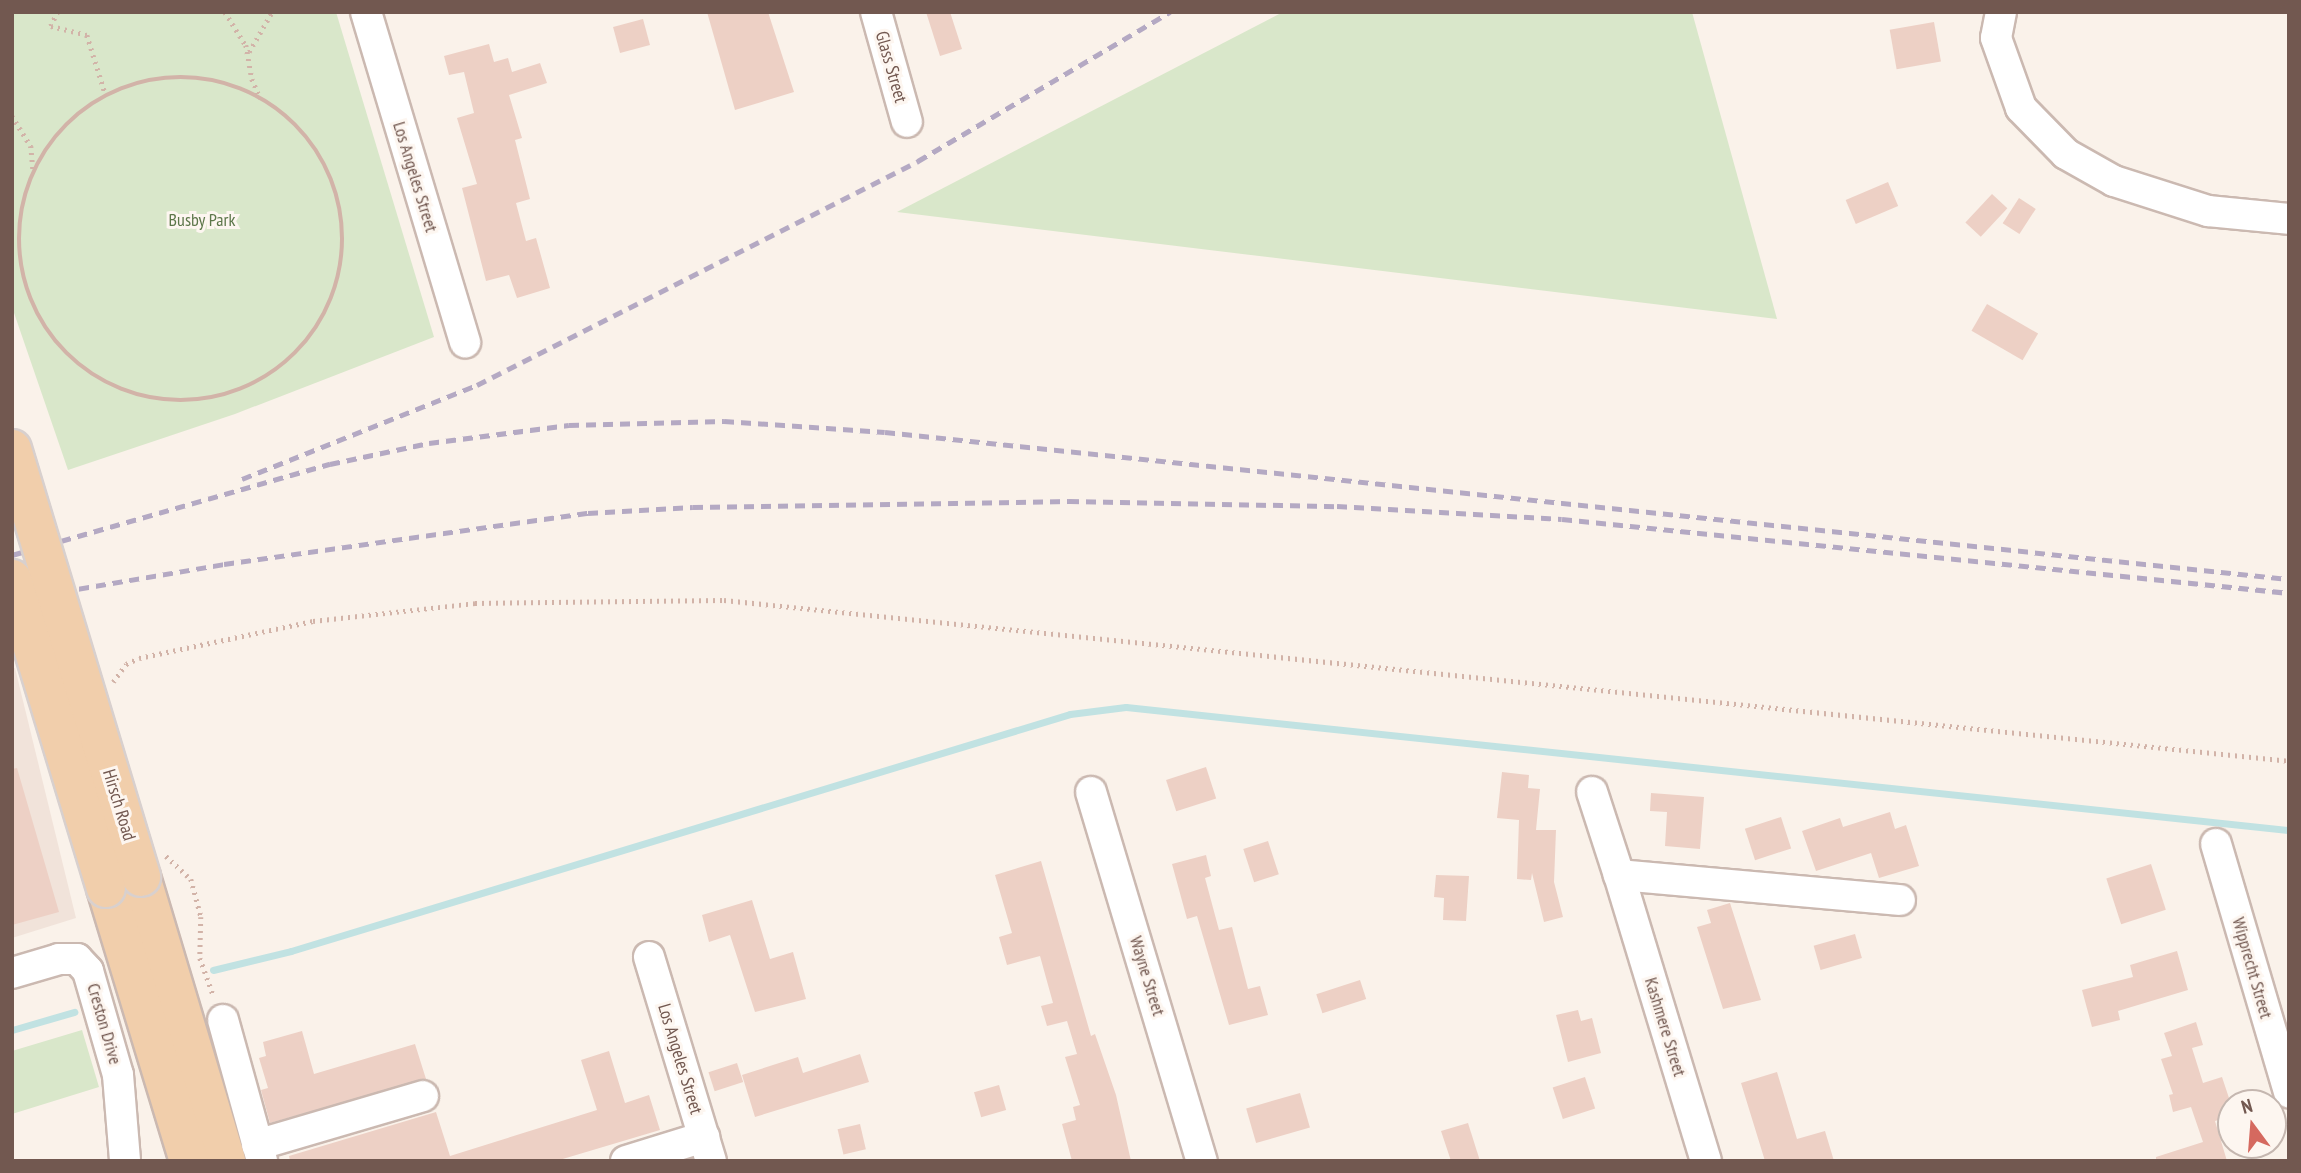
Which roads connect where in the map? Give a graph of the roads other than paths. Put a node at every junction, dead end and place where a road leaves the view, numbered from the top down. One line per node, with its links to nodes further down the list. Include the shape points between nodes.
1 (366, 12): 6 (street, Los Angeles Street)
2 (876, 12): 4 (street, Glass Street)
3 (2001, 12): 5 (street, via 1996,38 2021,108 2066,154 2114,181 2208,211)
4 (907, 122)
5 (2289, 219)
6 (465, 342)
7 (12, 449): 12 (main road, Hirsch Road, bridge)
8 (12, 579): 12 (main road, Hirsch Road, bridge)
9 (1091, 792): 25 (street, Wayne Street)
10 (1592, 792): 13 (street, Kashmere Street)
11 (2216, 844): 18 (street, Wipprecht Street)
12 (123, 883): 21 (main road, Hirsch Road); 23 (main road, Hirsch Road)
13 (1622, 884): 14 (street); 26 (street, Kashmere Street)
14 (1900, 900)
15 (649, 957): 20 (street, Los Angeles Street)
16 (12, 973): 22 (street, Creston Drive, via 59,959 77,959 88,971 118,1075)
17 (223, 1020): 21 (street)
18 (2289, 1092)
19 (422, 1096): 21 (street)
20 (707, 1149): 24 (street)
21 (248, 1155)
22 (124, 1161)
23 (189, 1161)
24 (626, 1161)
25 (1202, 1161)
26 (1706, 1161)

